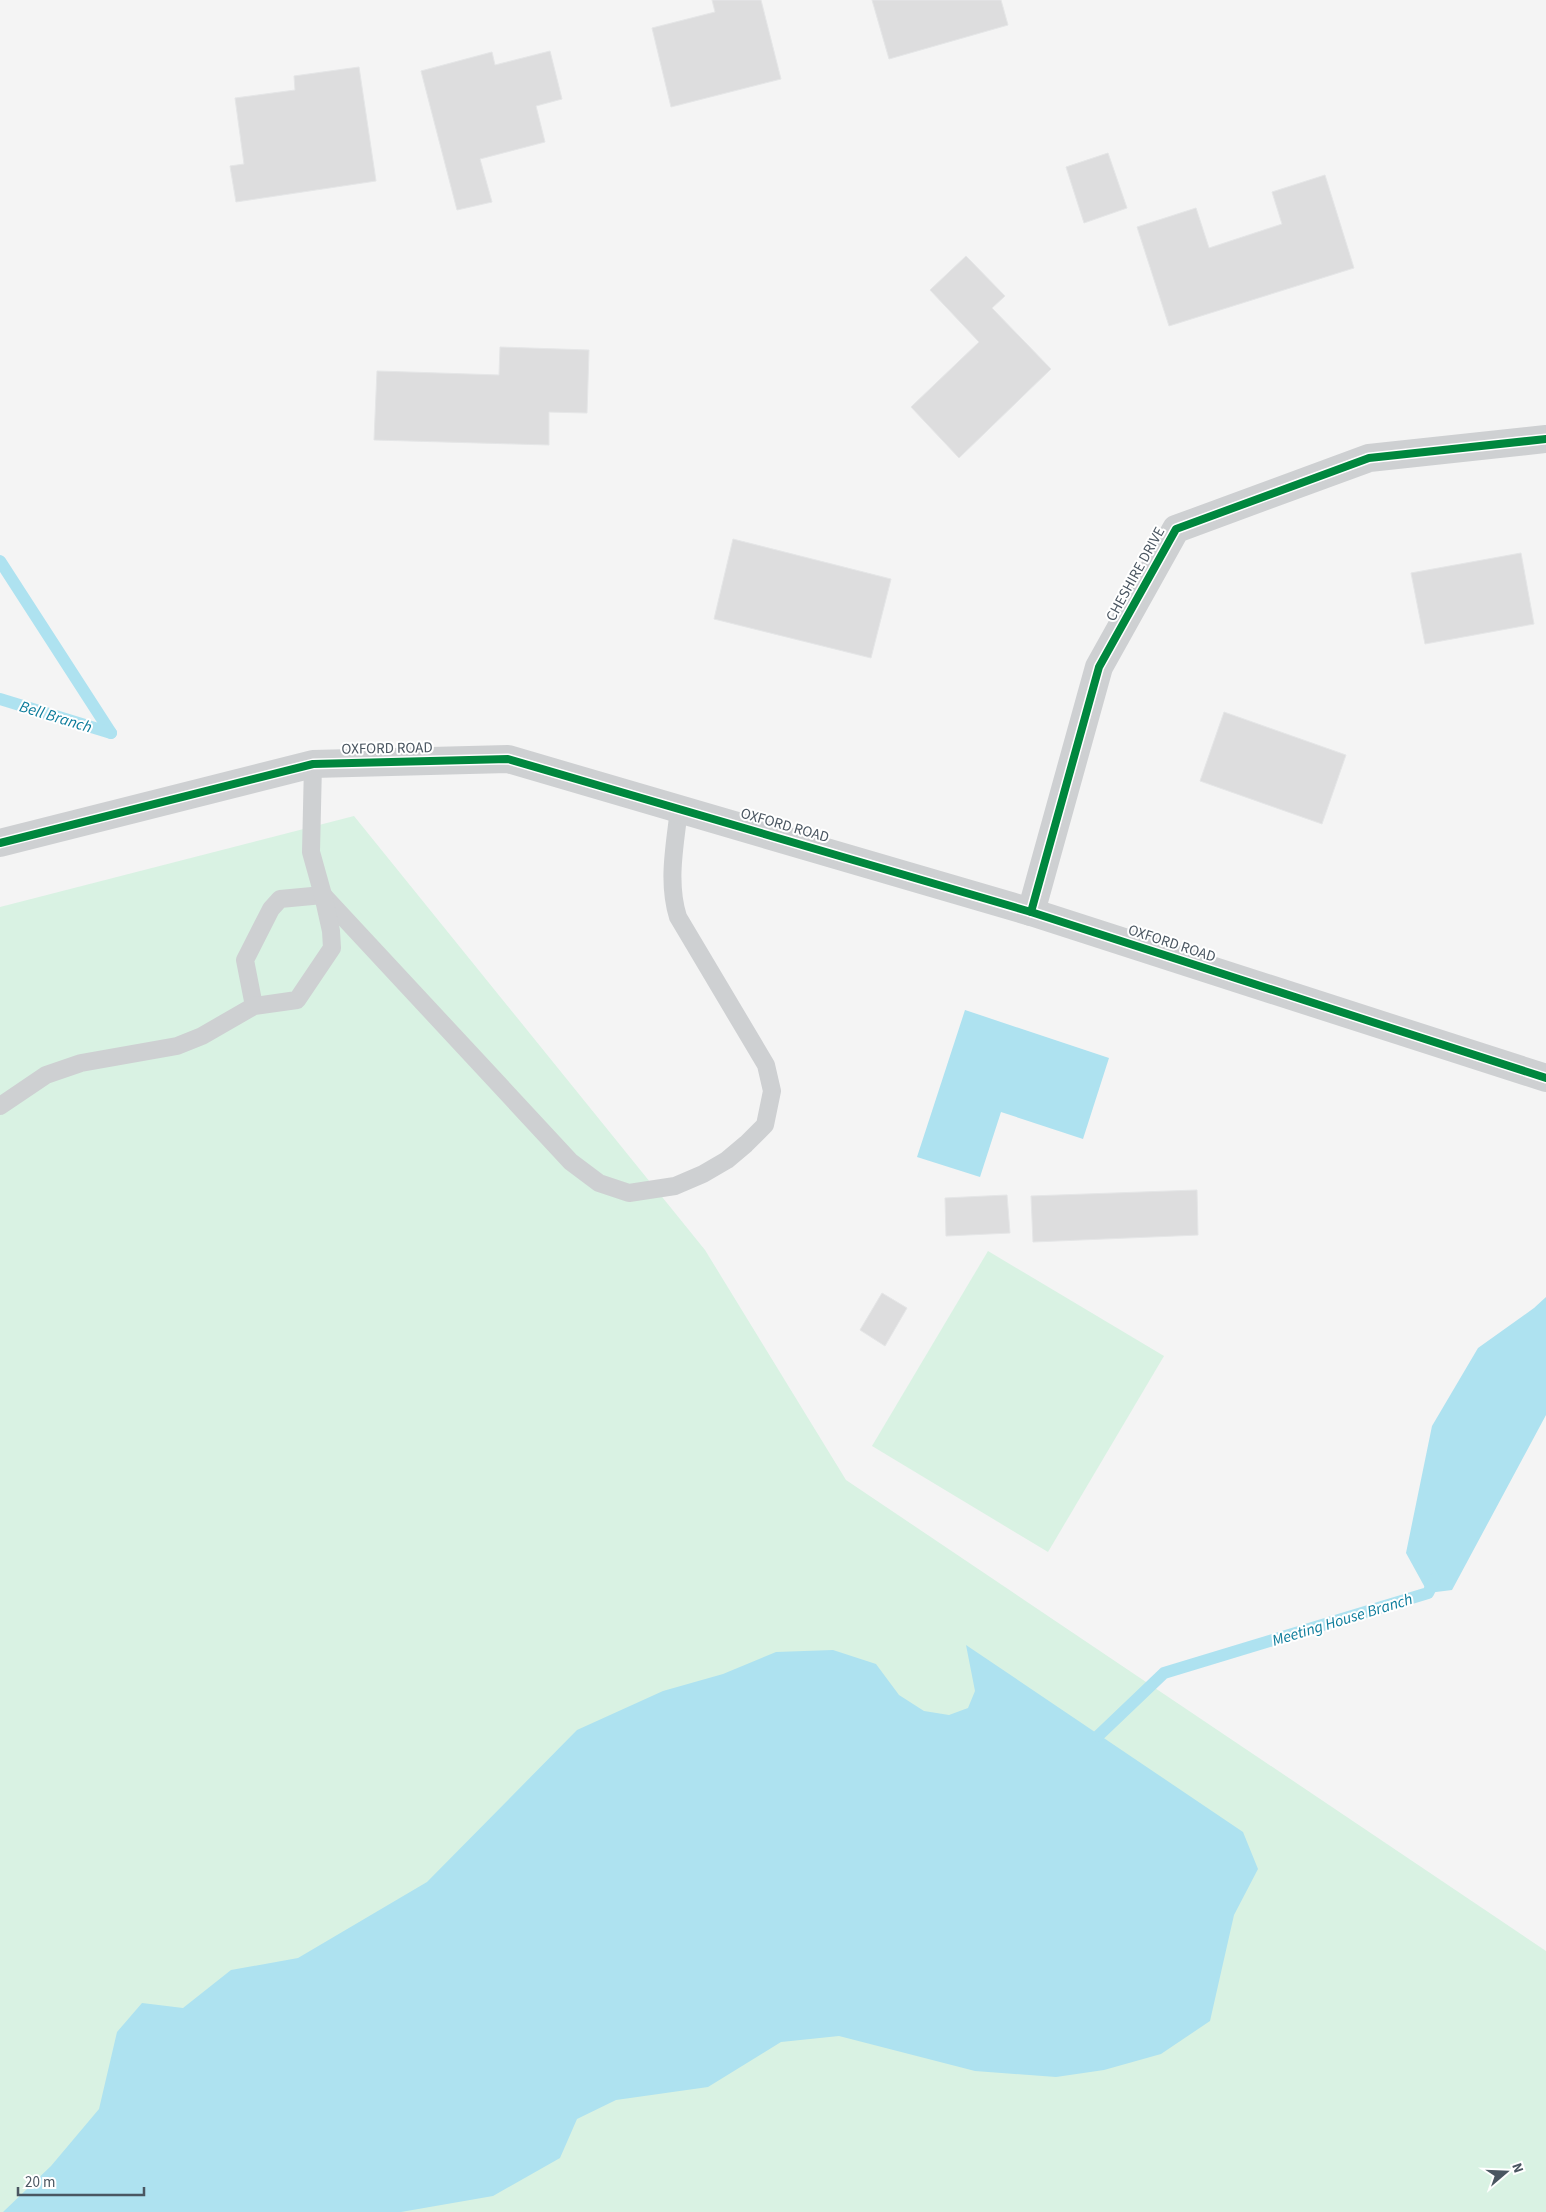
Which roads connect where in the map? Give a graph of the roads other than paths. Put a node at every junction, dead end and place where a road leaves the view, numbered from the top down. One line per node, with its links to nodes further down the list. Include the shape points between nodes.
1 (1546, 439): 6 (street, CHESHIRE DRIVE, via 1369,458 1176,529 1099,667)
2 (313, 764): 3 (street, OXFORD ROAD, via 508,759); 4 (street, OXFORD ROAD); 5 (lane, via 311,852)
3 (679, 809): 5 (lane, via 672,899 678,917 766,1065 772,1091 765,1125 746,1144 703,1174 674,1186 628,1193 599,1183 570,1162); 6 (street, OXFORD ROAD)
4 (0, 843)
5 (323, 895): 7 (lane, via 332,948 297,1000); 7 (lane, via 280,899 271,909 245,960)
6 (1031, 912): 8 (street, OXFORD ROAD)
7 (254, 1006): 9 (lane, via 202,1036 177,1046 81,1063 46,1075)
8 (1546, 1078)
9 (0, 1106)

